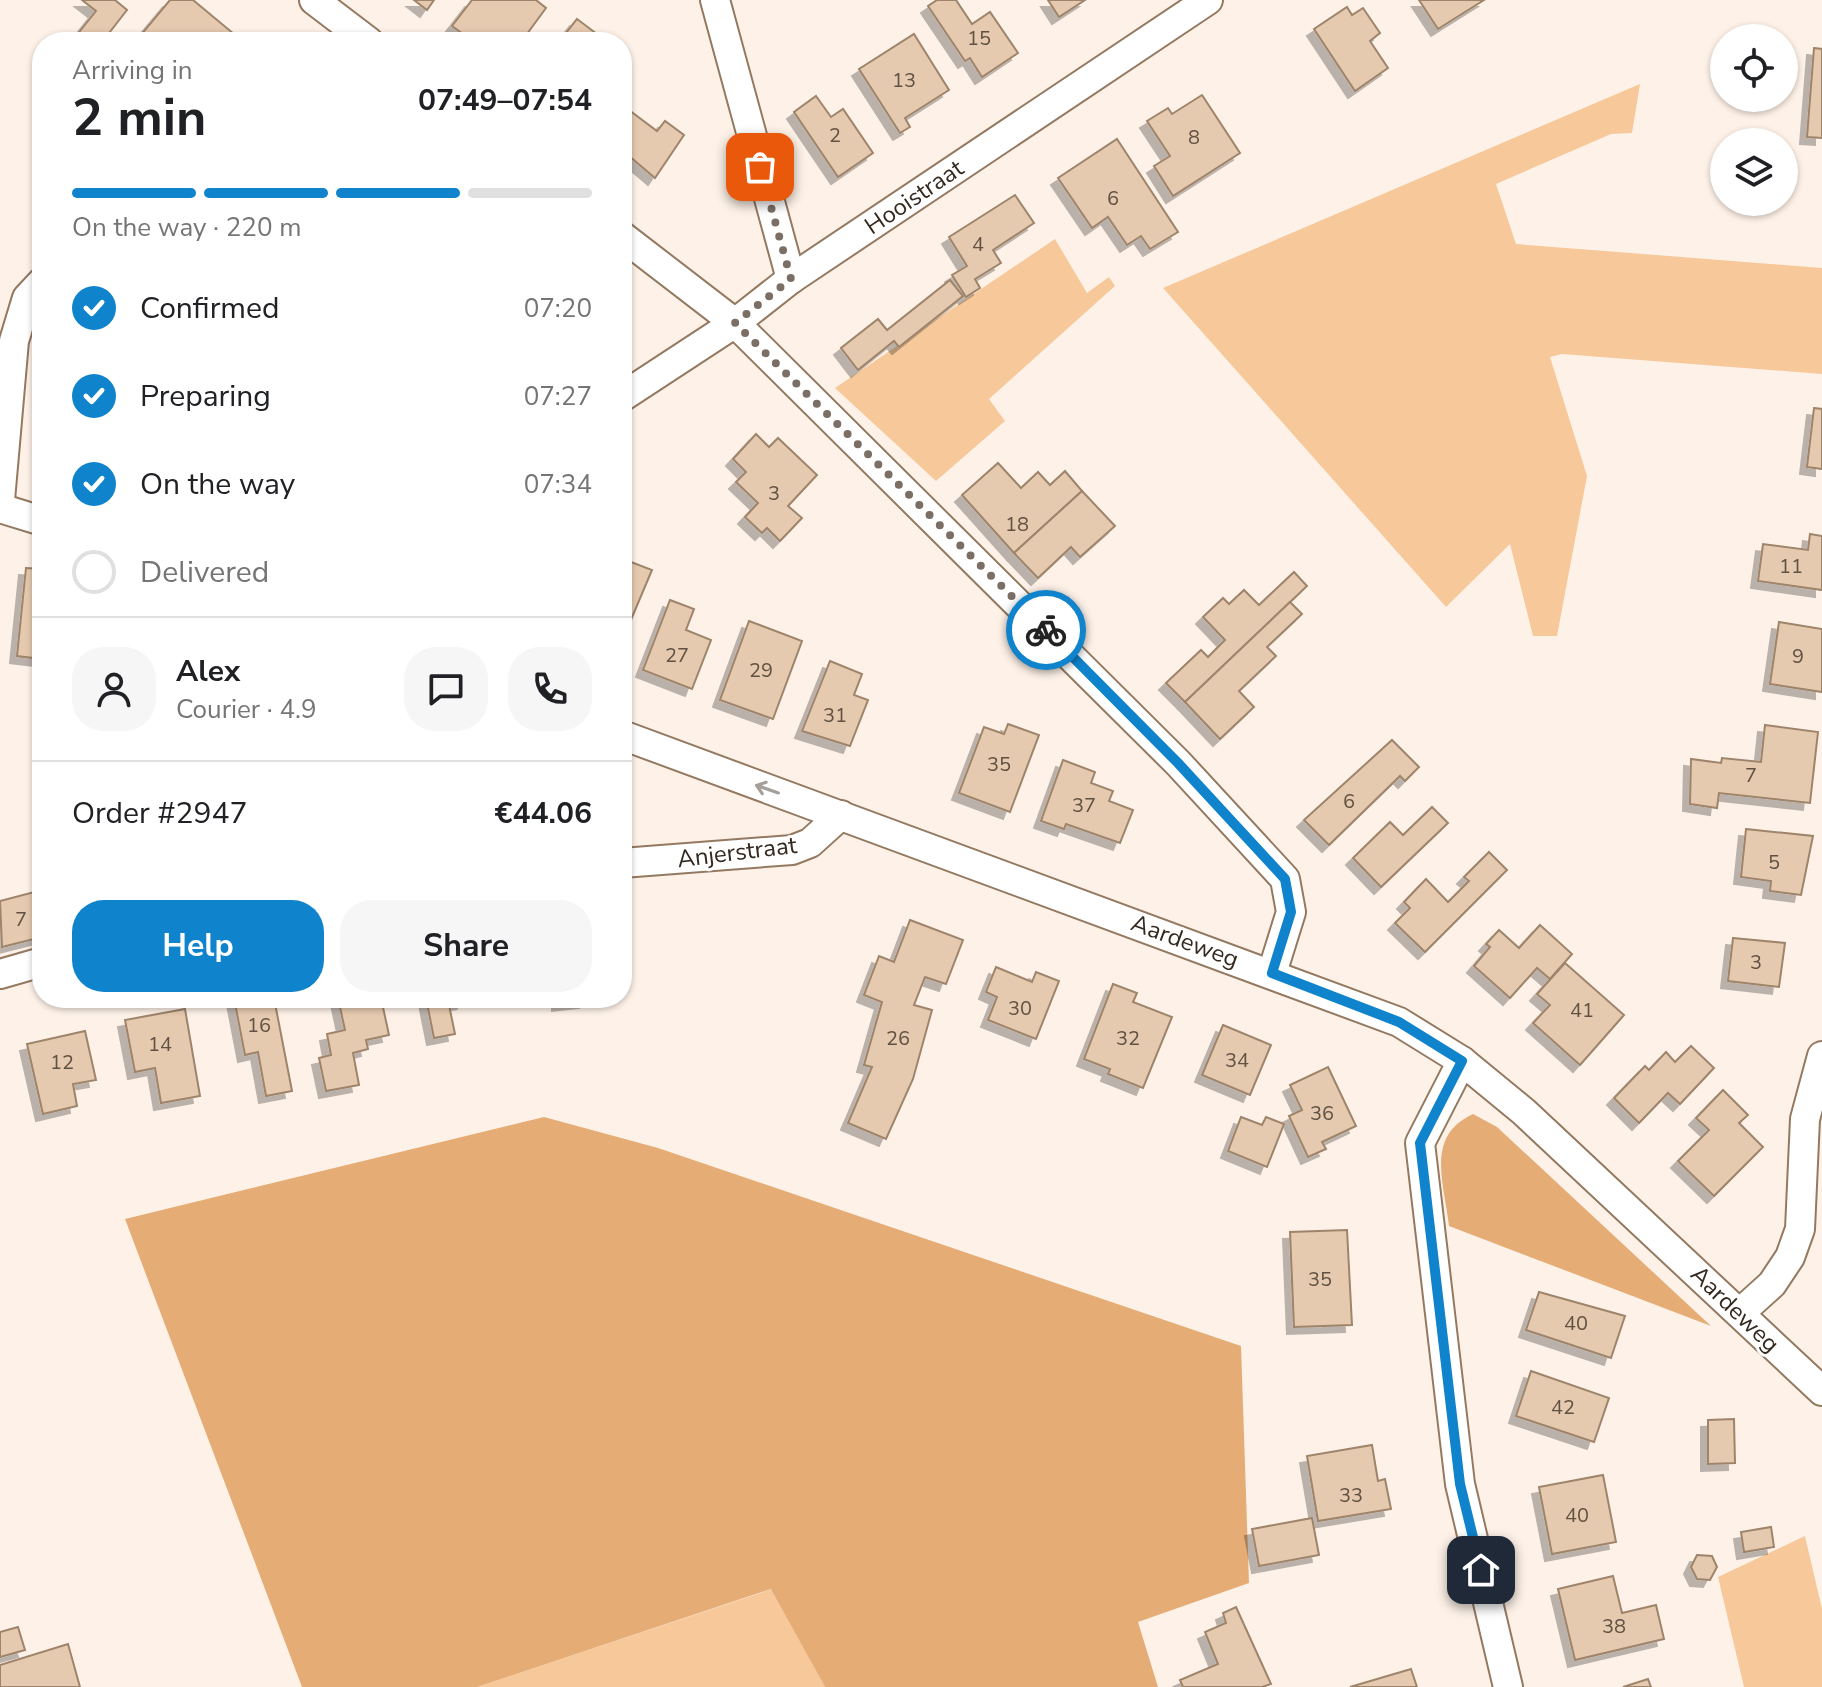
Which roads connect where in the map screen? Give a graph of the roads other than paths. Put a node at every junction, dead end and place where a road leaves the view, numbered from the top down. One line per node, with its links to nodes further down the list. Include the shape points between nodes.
1 (314, 0): 4 (street)
2 (715, 0): 6 (street)
3 (1208, 0): 6 (street, Hooistraat)
4 (356, 32)
5 (632, 244): 8 (street)
6 (791, 279): 8 (street, Hooistraat)
7 (32, 293): 10 (street, via 14,341)
8 (735, 323): 9 (street, Hooistraat); 17 (street, via 1028,611 1285,879 1291,912)
9 (632, 390)
10 (0, 500)
11 (0, 508): 12 (street)
12 (32, 518)
13 (632, 739): 14 (street, Aardeweg, one-way to 13)
14 (841, 815): 15 (street, Anjerstraat, via 810,843 792,850); 17 (street, Aardeweg)
15 (632, 862)
16 (32, 965): 18 (street)
17 (1272, 973): 20 (street, Aardeweg, via 1399,1022)
18 (0, 974)
19 (1822, 1056): 21 (street, via 1805,1119 1800,1229 1772,1284)
20 (1462, 1061): 21 (street, Aardeweg); 23 (street, via 1420,1143 1460,1484)
21 (1741, 1312): 22 (street, Aardeweg)
22 (1822, 1391)
23 (1508, 1687)

